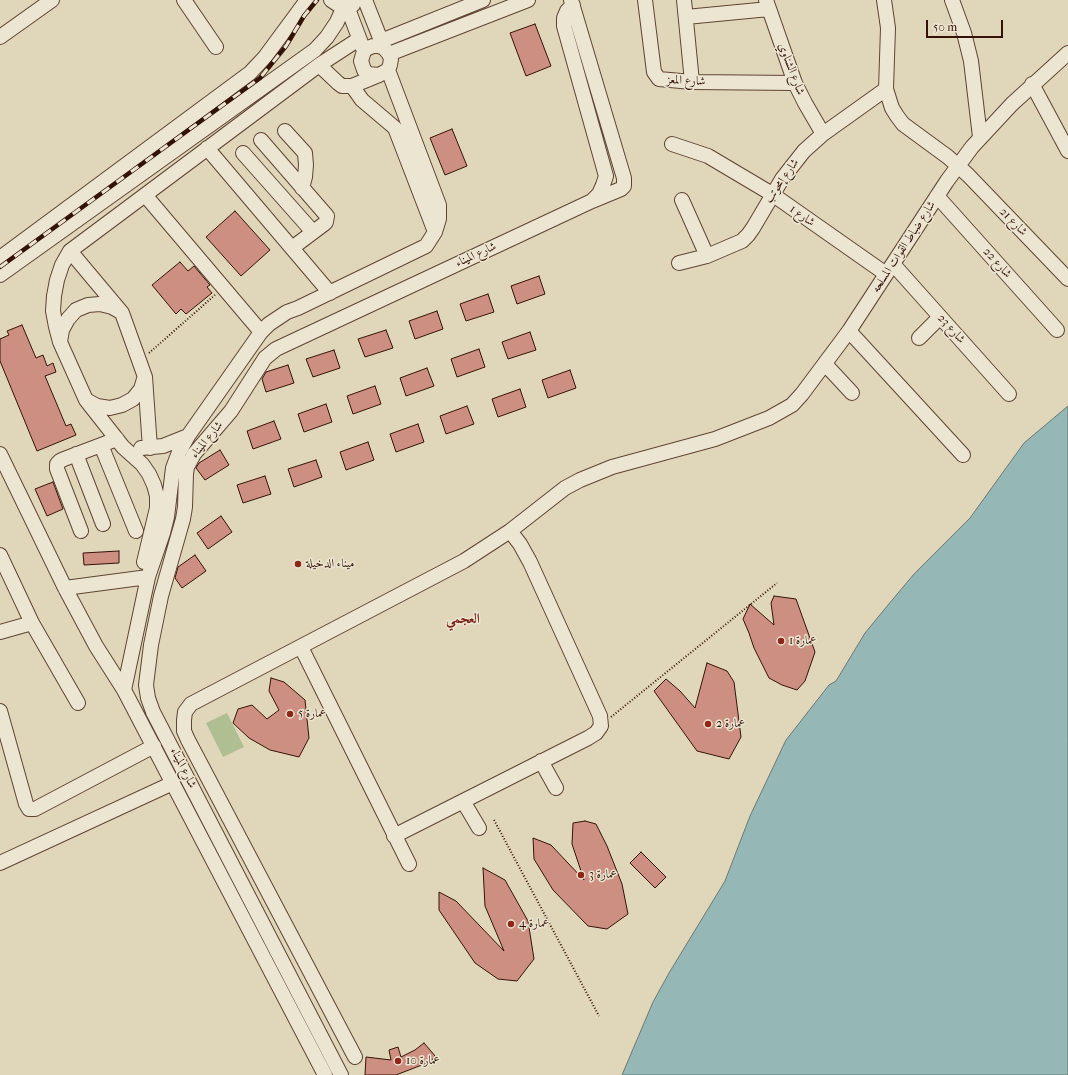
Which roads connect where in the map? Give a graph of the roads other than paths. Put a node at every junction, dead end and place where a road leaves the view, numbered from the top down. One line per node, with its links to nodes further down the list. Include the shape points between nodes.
1 (52, 0): 17 (street)
2 (184, 0): 19 (street)
3 (307, 0): 51 (street, via 250,73)
4 (331, 0): 15 (street)
5 (361, 0): 15 (street)
6 (365, 0): 20 (street)
7 (483, 0): 20 (street)
8 (528, 0): 20 (street)
9 (645, 0): 24 (street, شارع المعز, via 655,74 661,80)
10 (684, 0): 16 (street)
11 (884, 0): 28 (street, شارع 21, via 888,28)
12 (952, 0): 33 (street, via 971,61)
13 (572, 3): 45 (street, via 564,18 564,26 606,176 599,194); 45 (street, شارع الميناء, via 624,183 621,189)
14 (767, 4): 16 (street); 25 (street, شارع الشناوي)
15 (345, 6): 18 (street); 54 (street, via 327,37 311,54)
16 (686, 17): 24 (street)
17 (0, 37)
18 (361, 45): 20 (street); 22 (street); 23 (street, via 362,66 368,74)
19 (216, 47)
20 (385, 48): 23 (street, via 390,65)
21 (1068, 53): 26 (street, شارع ضباط القوات المسلحه)
22 (319, 65): 27 (street, via 338,84); 36 (street)
23 (383, 72): 27 (street); 29 (street)
24 (692, 82): 25 (street, شارع المعز)
25 (795, 83): 32 (street, شارع الشناوي)
26 (1032, 84): 33 (street, شارع ضباط القوات المسلحه); 37 (street)
27 (352, 86): 30 (street, via 362,100)
28 (886, 89): 32 (street, شارع إمحوتب); 39 (street, شارع 21, via 892,108 903,124)
29 (409, 123): 30 (street); 47 (street, via 439,205 439,219)
30 (396, 128): 47 (street)
31 (285, 131): 40 (street, via 305,153 306,171)
32 (823, 134): 42 (street, شارع إمحوتب, via 797,159)
33 (980, 137): 39 (street, شارع ضباط القوات المسلحه)
34 (261, 140): 40 (street)
35 (672, 144): 42 (street, شارع 1, via 712,159)
36 (207, 148): 41 (street); 48 (street)
37 (1068, 151)
38 (243, 153): 46 (street)
39 (958, 165): 43 (street, شارع ضباط القوات المسلحه); 55 (street, شارع 21)
40 (302, 188): 46 (street, via 327,216 326,222)
41 (145, 194): 49 (street); 61 (street)
42 (772, 194): 50 (street, شارع إمحوتب, via 742,241); 53 (street, شارع 1)
43 (937, 196): 53 (street, شارع ضباط القوات المسلحه); 59 (street, شارع 22)
44 (682, 200): 50 (street)
45 (592, 201): 100 (street, شارع الميناء, via 276,349 266,358 231,411 194,454 187,467 183,518 161,596 151,645 146,684 148,698)
46 (313, 232): 48 (street)
47 (435, 232): 56 (street, via 426,246)
48 (292, 248): 56 (street)
49 (70, 252): 57 (street); 63 (street, via 60,273 54,296 53,311)
50 (707, 256): 52 (street, شارع إمحوتب)
51 (0, 258)
52 (679, 263)
53 (890, 269): 58 (street, شارع 23); 60 (street, شارع ضباط القوات المسلحه)
54 (0, 275)
55 (1068, 279)
56 (330, 293): 61 (street, via 278,318)
57 (122, 313): 63 (street, via 100,304 76,310 62,330); 65 (street)
58 (940, 317): 62 (street); 67 (street, شارع 23)
59 (1057, 330)
60 (849, 331): 64 (street, شارع ضباط القوات المسلحه); 75 (street)
61 (261, 332): 69 (street)
62 (918, 338)
63 (60, 342): 68 (street)
64 (825, 364): 66 (street); 79 (street, شارع ضباط القوات المسلحه, via 792,405 769,418 715,438 592,474 565,488)
65 (145, 377): 68 (street, via 141,389 133,399 122,405 110,408 97,406); 72 (street)
66 (852, 393)
67 (1009, 394)
68 (86, 400): 70 (street)
69 (188, 436): 72 (street, via 164,446); 81 (street, via 173,468 163,533)
70 (120, 443): 71 (street); 72 (street); 81 (street, via 149,474 157,496)
71 (101, 445): 74 (street); 78 (street)
72 (150, 448)
73 (0, 454): 82 (street)
74 (76, 454): 76 (street); 77 (street, via 60,461 57,469)
75 (963, 455)
76 (103, 524)
77 (80, 531)
78 (136, 531)
79 (510, 531): 85 (street, شارع ضباط القوات المسلحه, via 464,561); 90 (street, via 530,562 600,716 601,726 596,733)
80 (0, 555): 83 (street)
81 (144, 577): 82 (street); 86 (street)
82 (65, 588): 86 (street, via 96,646)
83 (32, 623): 84 (street); 87 (street)
84 (0, 632)
85 (301, 647): 95 (street); 98 (street, شارع ضباط القوات المسلحه, via 191,704 186,712 184,731)
86 (124, 690): 89 (street)
87 (78, 704)
88 (0, 711): 89 (street, via 29,809 35,809)
89 (154, 746): 91 (street)
90 (541, 761): 92 (street); 93 (street)
91 (173, 783): 96 (street); 99 (street)
92 (556, 788)
93 (463, 801): 94 (street); 95 (street)
94 (479, 828)
95 (394, 836): 97 (street)
96 (0, 863)
97 (409, 864)
98 (355, 1057)
99 (325, 1075)
100 (341, 1075)

